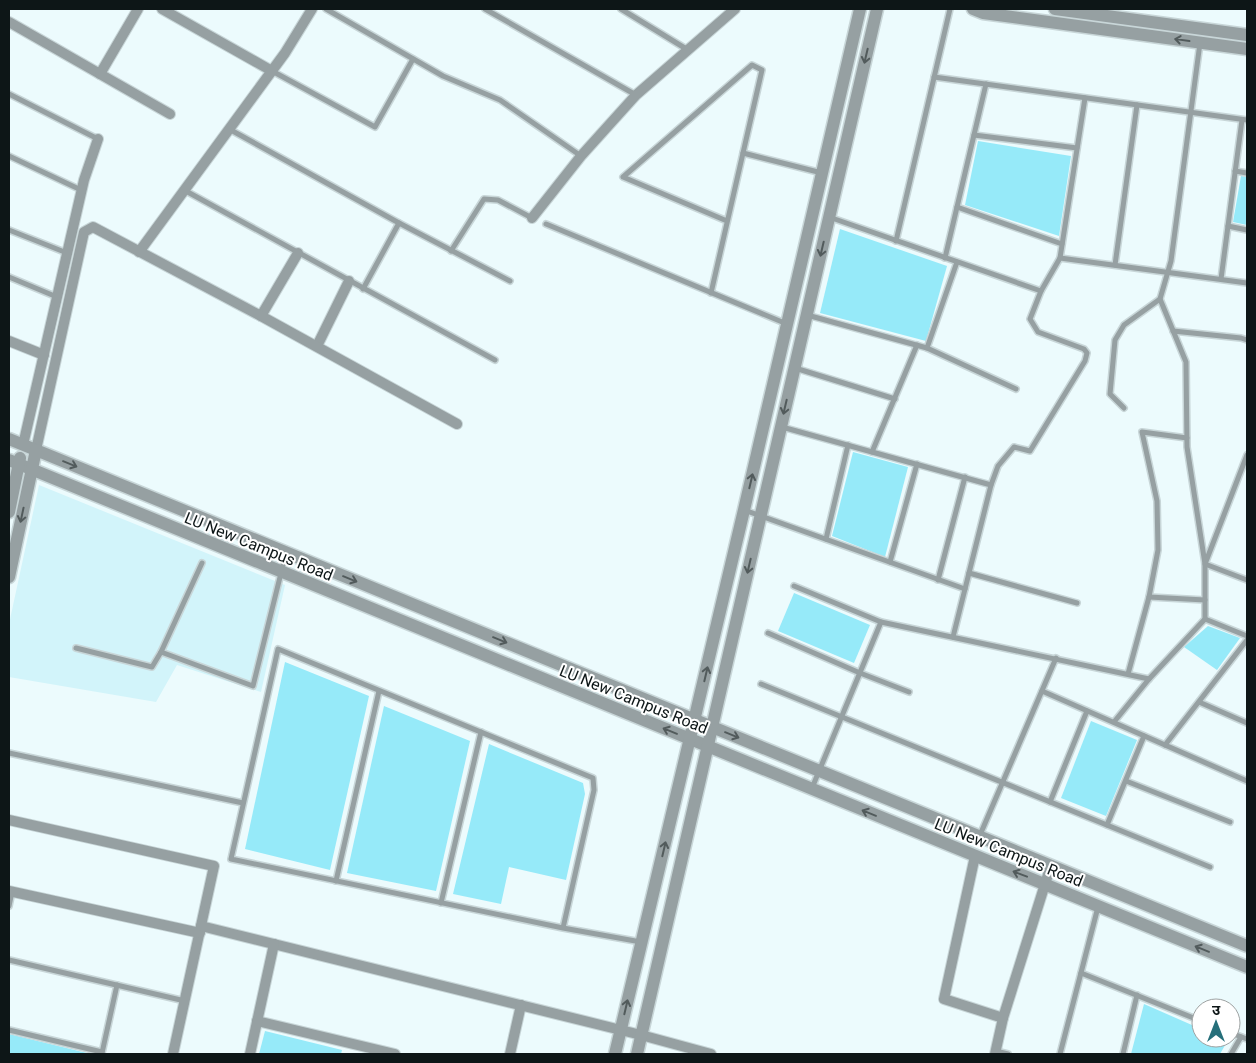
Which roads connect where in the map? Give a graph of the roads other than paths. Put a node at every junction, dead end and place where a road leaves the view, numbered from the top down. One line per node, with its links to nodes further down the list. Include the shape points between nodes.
1 (138, 9): 20 (street)
2 (162, 9): 19 (street)
3 (312, 9): 19 (street)
4 (326, 9): 18 (lane)
5 (485, 9): 24 (lane)
6 (621, 9): 17 (lane)
7 (734, 9): 17 (street)
8 (860, 9): 38 (street)
9 (876, 9): 43 (street, one-way to 43)
10 (950, 9): 21 (lane)
11 (973, 9): 15 (street, one-way to 11, via 983,14)
12 (1054, 9): 14 (street)
13 (9, 22): 20 (street)
14 (1247, 35)
15 (1200, 43): 16 (street); 27 (lane)
16 (1247, 49)
17 (689, 50): 24 (street)
18 (413, 59): 19 (lane, via 375,128); 36 (lane, via 443,76 500,100)
19 (272, 70): 30 (street)
20 (100, 74): 28 (street)
21 (934, 77): 22 (lane); 51 (lane)
22 (986, 84): 25 (lane); 31 (lane)
23 (9, 94): 32 (lane)
24 (636, 95): 36 (street)
25 (1085, 98): 26 (lane); 33 (lane)
26 (1137, 105): 27 (lane); 60 (lane)
27 (1191, 113): 29 (lane); 61 (lane)
28 (170, 114)
29 (1245, 120): 37 (lane)
30 (228, 129): 41 (street); 46 (lane)
31 (974, 135): 33 (lane); 42 (lane)
32 (98, 139): 40 (street)
33 (1077, 148): 52 (lane)
34 (743, 153): 38 (lane); 45 (lane); 45 (lane, via 762,70 752,65 623,177)
35 (9, 156): 40 (lane)
36 (581, 156): 44 (street)
37 (1235, 171): 39 (lane); 48 (lane)
38 (822, 173): 74 (street)
39 (1247, 173)
40 (81, 190): 55 (street)
41 (184, 190): 54 (street); 56 (lane)
42 (957, 207): 52 (lane); 57 (lane)
43 (829, 217): 51 (lane); 72 (street, one-way to 72)
44 (532, 218): 53 (lane, via 498,200 484,199)
45 (728, 221): 69 (lane)
46 (399, 223): 53 (lane); 67 (lane)
47 (546, 224): 69 (lane)
48 (1228, 226): 50 (lane); 63 (lane)
49 (9, 230): 55 (lane)
50 (1247, 230)
51 (896, 241): 57 (lane)
52 (1062, 244): 58 (lane)
53 (452, 251): 65 (lane)
54 (139, 252): 73 (street); 95 (street, via 93,227 84,232)
55 (67, 253): 70 (street)
56 (298, 253): 64 (lane); 73 (street)
57 (945, 258): 59 (lane)
58 (1060, 258): 60 (lane); 68 (lane)
59 (957, 262): 68 (lane); 81 (lane)
60 (1115, 265): 61 (lane)
61 (1168, 272): 63 (lane); 71 (lane)
62 (9, 278): 70 (lane)
63 (1221, 279): 66 (lane)
64 (349, 281): 67 (lane); 79 (street)
65 (510, 281)
66 (1247, 283)
67 (364, 289): 84 (lane)
68 (1041, 291): 102 (lane, via 1030,319 1034,327 1038,332 1087,353 1030,451 1014,447 998,466)
69 (711, 293): 74 (lane)
70 (57, 297): 83 (street)
71 (1160, 299): 75 (lane); 88 (lane, via 1124,324 1114,340 1110,394)
72 (806, 315): 78 (lane); 82 (street)
73 (261, 316): 79 (street)
74 (788, 324): 80 (street)
75 (1173, 331): 77 (lane); 91 (lane, via 1186,362)
76 (9, 340): 83 (street)
77 (1247, 340)
78 (917, 345): 81 (lane); 87 (lane)
79 (316, 346): 89 (street)
80 (782, 348): 82 (street); 103 (street, one-way to 80)
81 (927, 348): 86 (lane)
82 (798, 353): 85 (street)
83 (44, 355): 93 (street)
84 (495, 360)
85 (794, 368): 87 (lane); 90 (street, one-way to 90)
86 (1016, 389)
87 (895, 399): 96 (lane)
88 (1124, 408)
89 (458, 424)
90 (781, 426): 94 (lane); 105 (street)
91 (1186, 438): 110 (lane); 118 (lane, via 1142,432 1157,501 1158,550)
92 (9, 439): 93 (street, LU New Campus Road)
93 (23, 445): 95 (street, LU New Campus Road); 98 (street)
94 (848, 445): 96 (lane); 106 (lane)
95 (36, 450): 100 (street); 107 (street, LU New Campus Road, one-way to 107)
96 (872, 452): 99 (lane)
97 (1247, 455): 110 (lane)
98 (14, 462): 100 (street, LU New Campus Road); 104 (street)
99 (917, 464): 101 (lane); 108 (lane)
100 (32, 470): 111 (street, LU New Campus Road); 113 (street, one-way to 113)
101 (964, 477): 102 (lane); 114 (lane)
102 (991, 484): 112 (lane)
103 (744, 510): 105 (lane); 140 (street, one-way to 103)
104 (9, 512)
105 (761, 516): 106 (lane); 143 (street, one-way to 143)
106 (826, 539): 108 (lane)
107 (286, 552): 111 (lane); 140 (street, LU New Campus Road, one-way to 140)
108 (890, 562): 114 (lane)
109 (202, 563): 128 (lane)
110 (1205, 564): 115 (lane); 119 (lane)
111 (280, 572): 128 (lane, via 253,686); 146 (street, LU New Campus Road, one-way to 111)
112 (969, 573): 117 (lane); 120 (lane)
113 (9, 577)
114 (938, 580): 117 (lane)
115 (1247, 580)
116 (794, 586): 122 (lane)
117 (965, 589): 125 (lane)
118 (1149, 597): 119 (lane); 131 (lane)
119 (1205, 600): 121 (lane)
120 (1077, 602)
121 (1205, 619): 124 (lane); 132 (lane)
122 (881, 622): 125 (lane); 130 (lane)
123 (768, 633): 130 (lane)
124 (1247, 636)
125 (953, 637): 129 (lane)
126 (1247, 640): 137 (lane)
127 (76, 648): 128 (lane, via 152,667)
128 (161, 652)
129 (1056, 658): 131 (lane); 135 (lane)
130 (860, 673): 136 (lane); 139 (lane)
131 (1128, 674): 132 (lane)
132 (1148, 679): 142 (lane)
133 (760, 684): 139 (lane)
134 (379, 690): 144 (lane); 156 (lane, via 278,650); 164 (lane)
135 (1042, 691): 138 (lane); 153 (lane)
136 (909, 692)
137 (1199, 702): 141 (lane); 147 (lane)
138 (1087, 711): 142 (lane); 155 (lane)
139 (841, 717): 150 (lane); 153 (lane)
140 (695, 720): 143 (street, LU New Campus Road); 146 (street)
141 (1246, 720)
142 (1114, 722): 145 (lane)
143 (712, 727): 148 (street); 150 (street, LU New Campus Road, one-way to 150)
144 (481, 732): 167 (lane); 170 (lane, via 593,778 594,790)
145 (1144, 736): 147 (lane); 151 (lane)
146 (690, 740): 148 (street, LU New Campus Road); 172 (street, one-way to 146)
147 (1165, 745): 152 (lane)
148 (708, 747): 154 (street, LU New Campus Road); 187 (street)
149 (9, 753): 156 (lane)
150 (819, 770): 154 (lane); 160 (street, LU New Campus Road)
151 (1126, 781): 158 (lane); 159 (lane)
152 (1247, 781)
153 (1003, 783): 155 (lane); 160 (lane)
154 (811, 789): 161 (street, LU New Campus Road, one-way to 154)
155 (1050, 802): 159 (lane)
156 (243, 803): 164 (lane, via 231,860)
157 (9, 820): 171 (street, via 214,866)
158 (1230, 822)
159 (1107, 825): 163 (lane)
160 (980, 836): 162 (street, LU New Campus Road)
161 (975, 856): 165 (street, LU New Campus Road, one-way to 161); 183 (street, via 944,999)
162 (1052, 865): 165 (street); 174 (street, LU New Campus Road)
163 (1210, 867)
164 (336, 881): 167 (lane)
165 (1045, 883): 169 (street, LU New Campus Road); 183 (street)
166 (10, 891): 168 (lane); 171 (street)
167 (441, 903): 170 (lane)
168 (9, 906)
169 (1098, 906): 176 (street, LU New Campus Road, one-way to 169); 177 (lane)
170 (563, 928): 172 (lane)
171 (201, 929): 173 (street); 180 (street)
172 (642, 942): 186 (street, one-way to 172)
173 (274, 944): 181 (street); 184 (street)
174 (1247, 946)
175 (9, 960): 178 (lane)
176 (1247, 967)
177 (1081, 973): 179 (lane); 201 (lane)
178 (117, 985): 180 (lane); 191 (lane)
179 (1137, 995): 182 (lane); 202 (lane)
180 (185, 1001): 193 (street)
181 (521, 1005): 186 (street); 196 (street)
182 (1191, 1017)
183 (1004, 1018): 192 (street)
184 (257, 1021): 190 (street); 194 (street)
185 (9, 1030): 191 (lane)
186 (621, 1030): 187 (street); 197 (street)
187 (642, 1035): 198 (street); 199 (street)
188 (1241, 1037): 189 (lane)
189 (1247, 1039)
190 (355, 1050): 195 (street)
191 (102, 1053)
192 (996, 1053): 200 (lane)
193 (174, 1054)
194 (250, 1054)
195 (395, 1054)
196 (510, 1054)
197 (615, 1054)
198 (637, 1054)
199 (711, 1054)
200 (1008, 1054)
201 (1060, 1054)
202 (1124, 1054)

